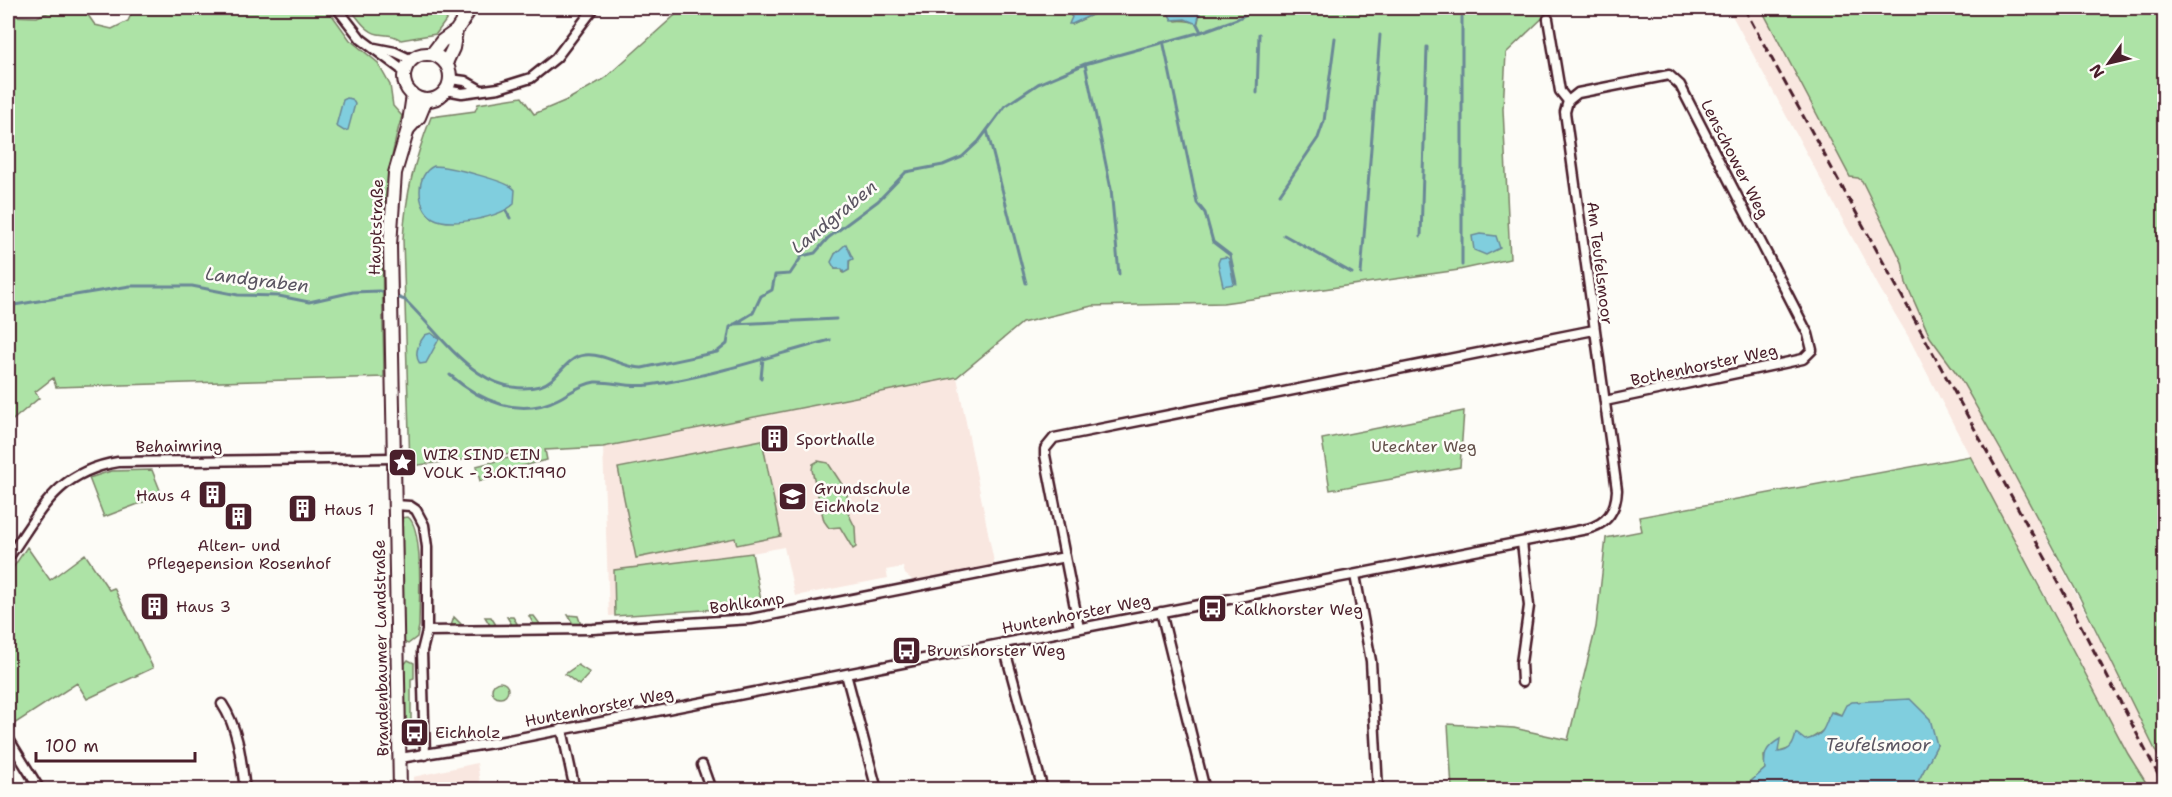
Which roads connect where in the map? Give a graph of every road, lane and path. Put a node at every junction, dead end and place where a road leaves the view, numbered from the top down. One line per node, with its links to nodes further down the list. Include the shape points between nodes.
1 (337, 8): 6 (street, via 354,33)
2 (471, 8): 5 (main road)
3 (594, 8): 11 (street, via 556,58 516,85 462,93)
4 (1548, 19): 14 (street, Am Teufelsmoor, via 1560,91)
5 (456, 31): 7 (main road); 9 (main road)
6 (375, 48): 8 (street); 10 (street)
7 (432, 54): 8 (main road); 9 (main road)
8 (412, 60): 10 (main road)
9 (446, 63): 11 (main road)
10 (405, 72): 12 (main road, Hauptstraße)
11 (448, 84): 13 (main road, via 438,97)
12 (413, 95): 13 (main road); 15 (main road, Hauptstraße)
13 (426, 100): 15 (main road, Hauptstraße, via 419,117)
14 (1568, 101): 17 (street, Am Teufelsmoor, via 1565,111); 18 (street, Lenschower Weg, via 1578,93 1663,75 1674,77 1808,334 1812,350)
15 (408, 129): 16 (main road, Hauptstraße, via 391,201)
16 (391, 290): 20 (main road, Brandenbaumer Landstraße)
17 (1594, 330): 19 (street, Am Teufelsmoor); 24 (street, via 1059,435 1049,442 1044,455)
18 (1809, 356): 19 (street, Bothenhorster Weg)
19 (1605, 401): 22 (street, Am Teufelsmoor, via 1617,490)
20 (394, 458): 21 (main road, Brandenbaumer Landstraße); 25 (street, Behaimring, via 96,465 80,472 52,495)
21 (395, 505): 29 (street, via 413,507 424,525); 37 (main road, Brandenbaumer Landstraße)
22 (1611, 514): 23 (street, Huntenhorster Weg, via 1595,527)
23 (1522, 542): 26 (street, Huntenhorster Weg); 32 (street, via 1529,606)
24 (1065, 557): 28 (street); 29 (street, Bohlkamp, via 751,619 593,629)
25 (8, 558)
26 (1355, 575): 27 (street, Huntenhorster Weg); 47 (street, via 1371,661)
27 (1161, 612): 28 (street, Huntenhorster Weg); 46 (street)
28 (1079, 628): 30 (street, Huntenhorster Weg)
29 (427, 631): 36 (street, via 422,651)
30 (1003, 643): 31 (street, Huntenhorster Weg); 45 (street)
31 (846, 674): 34 (street, Huntenhorster Weg); 44 (street)
32 (1522, 682)
33 (222, 704): 40 (street, via 234,722)
34 (562, 729): 36 (street, Huntenhorster Weg); 42 (street)
35 (8, 738): 39 (street)
36 (425, 755): 37 (street, Huntenhorster Weg)
37 (400, 758): 41 (main road, Brandenbaumer Landstraße)
38 (702, 765): 43 (street)
39 (40, 789)
40 (245, 789)
41 (400, 789)
42 (575, 789)
43 (711, 789)
44 (878, 789)
45 (1043, 789)
46 (1205, 789)
47 (1378, 789)

